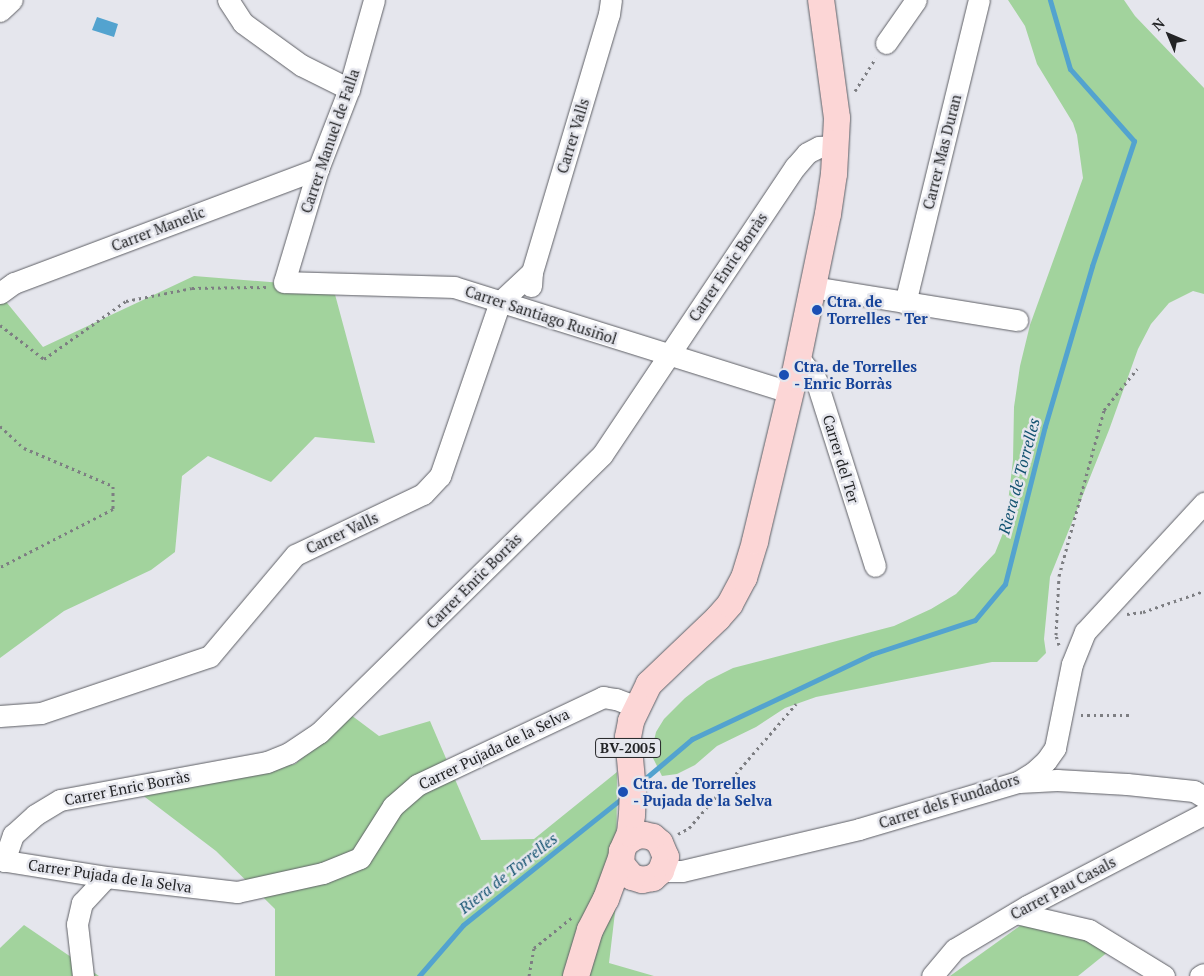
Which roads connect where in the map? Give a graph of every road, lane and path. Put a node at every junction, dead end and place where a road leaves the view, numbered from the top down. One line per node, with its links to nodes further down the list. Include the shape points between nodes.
1 (12, 0): 8 (street)
2 (228, 0): 10 (street, via 243,23 300,65)
3 (374, 0): 10 (street, Carrer Manuel de Falla)
4 (611, 0): 14 (street, Carrer Valls)
5 (821, 0): 11 (main road, BV-2005)
6 (916, 0): 9 (street)
7 (979, 0): 19 (street, Carrer Mas Duran)
8 (0, 11)
9 (886, 44): 11 (path)
10 (350, 89): 13 (street, Carrer Manuel de Falla)
11 (837, 118): 12 (main road, BV-2005)
12 (835, 146): 16 (main road, BV-2005, via 828,214); 23 (street, Carrer Enric Borràs, via 819,147 807,153 795,167)
13 (318, 169): 15 (street, Carrer Manuel de Falla); 17 (street, Carrer Manelic, via 14,283)
14 (532, 272): 18 (street, Carrer Valls); 20 (street, Carrer Valls)
15 (284, 282): 18 (street, Carrer Santiago Rusiñol, via 454,287); 22 (path, via 272,287 192,288 126,301 44,360)
16 (813, 287): 19 (street); 24 (main road, BV-2005)
17 (0, 293)
18 (500, 302): 20 (street, Carrer Santiago Rusiñol); 38 (street, Carrer Valls, via 440,476 423,494 294,555 210,656 41,713)
19 (905, 303): 21 (street)
20 (528, 311): 23 (street, Carrer Santiago Rusiñol)
21 (1017, 320)
22 (0, 325)
23 (668, 356): 26 (street, Carrer Santiago Rusiñol); 45 (street, Carrer Enric Borràs, via 602,455 319,733 289,753 267,762 60,800 35,815 13,835)
24 (798, 357): 26 (main road, BV-2005); 29 (street, Carrer del Ter, via 816,380)
25 (1138, 369): 33 (path, via 1104,410 1059,576 1056,635)
26 (790, 392): 35 (main road, BV-2005, via 744,578 730,604 649,684)
27 (0, 426): 30 (path, via 24,448 113,486 113,509)
28 (1204, 503): 32 (street, Carrer dels Fundadors)
29 (875, 566)
30 (0, 567)
31 (1204, 591): 32 (path, via 1143,612)
32 (1097, 618): 36 (street, Carrer dels Fundadors, via 1078,647)
33 (1060, 649)
34 (796, 704): 43 (path, via 689,828)
35 (637, 707): 40 (main road, BV-2005, via 628,738); 47 (street, Carrer Pujada de la Selva, via 603,697 417,785 393,806 360,858 323,873 238,892)
36 (1063, 714): 37 (path); 39 (street, Carrer dels Fundadors, via 1055,748 1046,761)
37 (1133, 715)
38 (0, 716)
39 (1018, 782): 41 (street, via 1057,780 1127,784 1194,791); 46 (street, Carrer dels Fundadors, via 859,829 682,871)
40 (633, 791): 43 (main road, BV-2005); 44 (main road, BV-2005, via 631,828)
41 (1204, 797)
42 (1204, 814): 50 (street, Carrer Pau Casals)
43 (658, 841): 44 (main road, via 640,835); 46 (main road, BV-2005, via 666,857)
44 (624, 850): 48 (main road, via 625,872); 49 (main road, BV-2005)
45 (2, 861): 47 (street, Carrer Pujada de la Selva)
46 (661, 871): 48 (main road, BV-2005, via 652,878)
47 (106, 877): 53 (street, via 82,903 77,924)
48 (636, 879): 49 (main road, BV-2005)
49 (606, 899): 55 (main road, BV-2005, via 590,930)
50 (1016, 913): 56 (street, Carrer Pau Casals, via 955,949); 57 (street, via 1089,930)
51 (573, 916): 54 (path, via 534,948)
52 (1204, 974): 58 (street)
53 (83, 976)
54 (529, 976)
55 (576, 976)
56 (932, 976)
57 (1164, 976)
58 (1200, 976)

